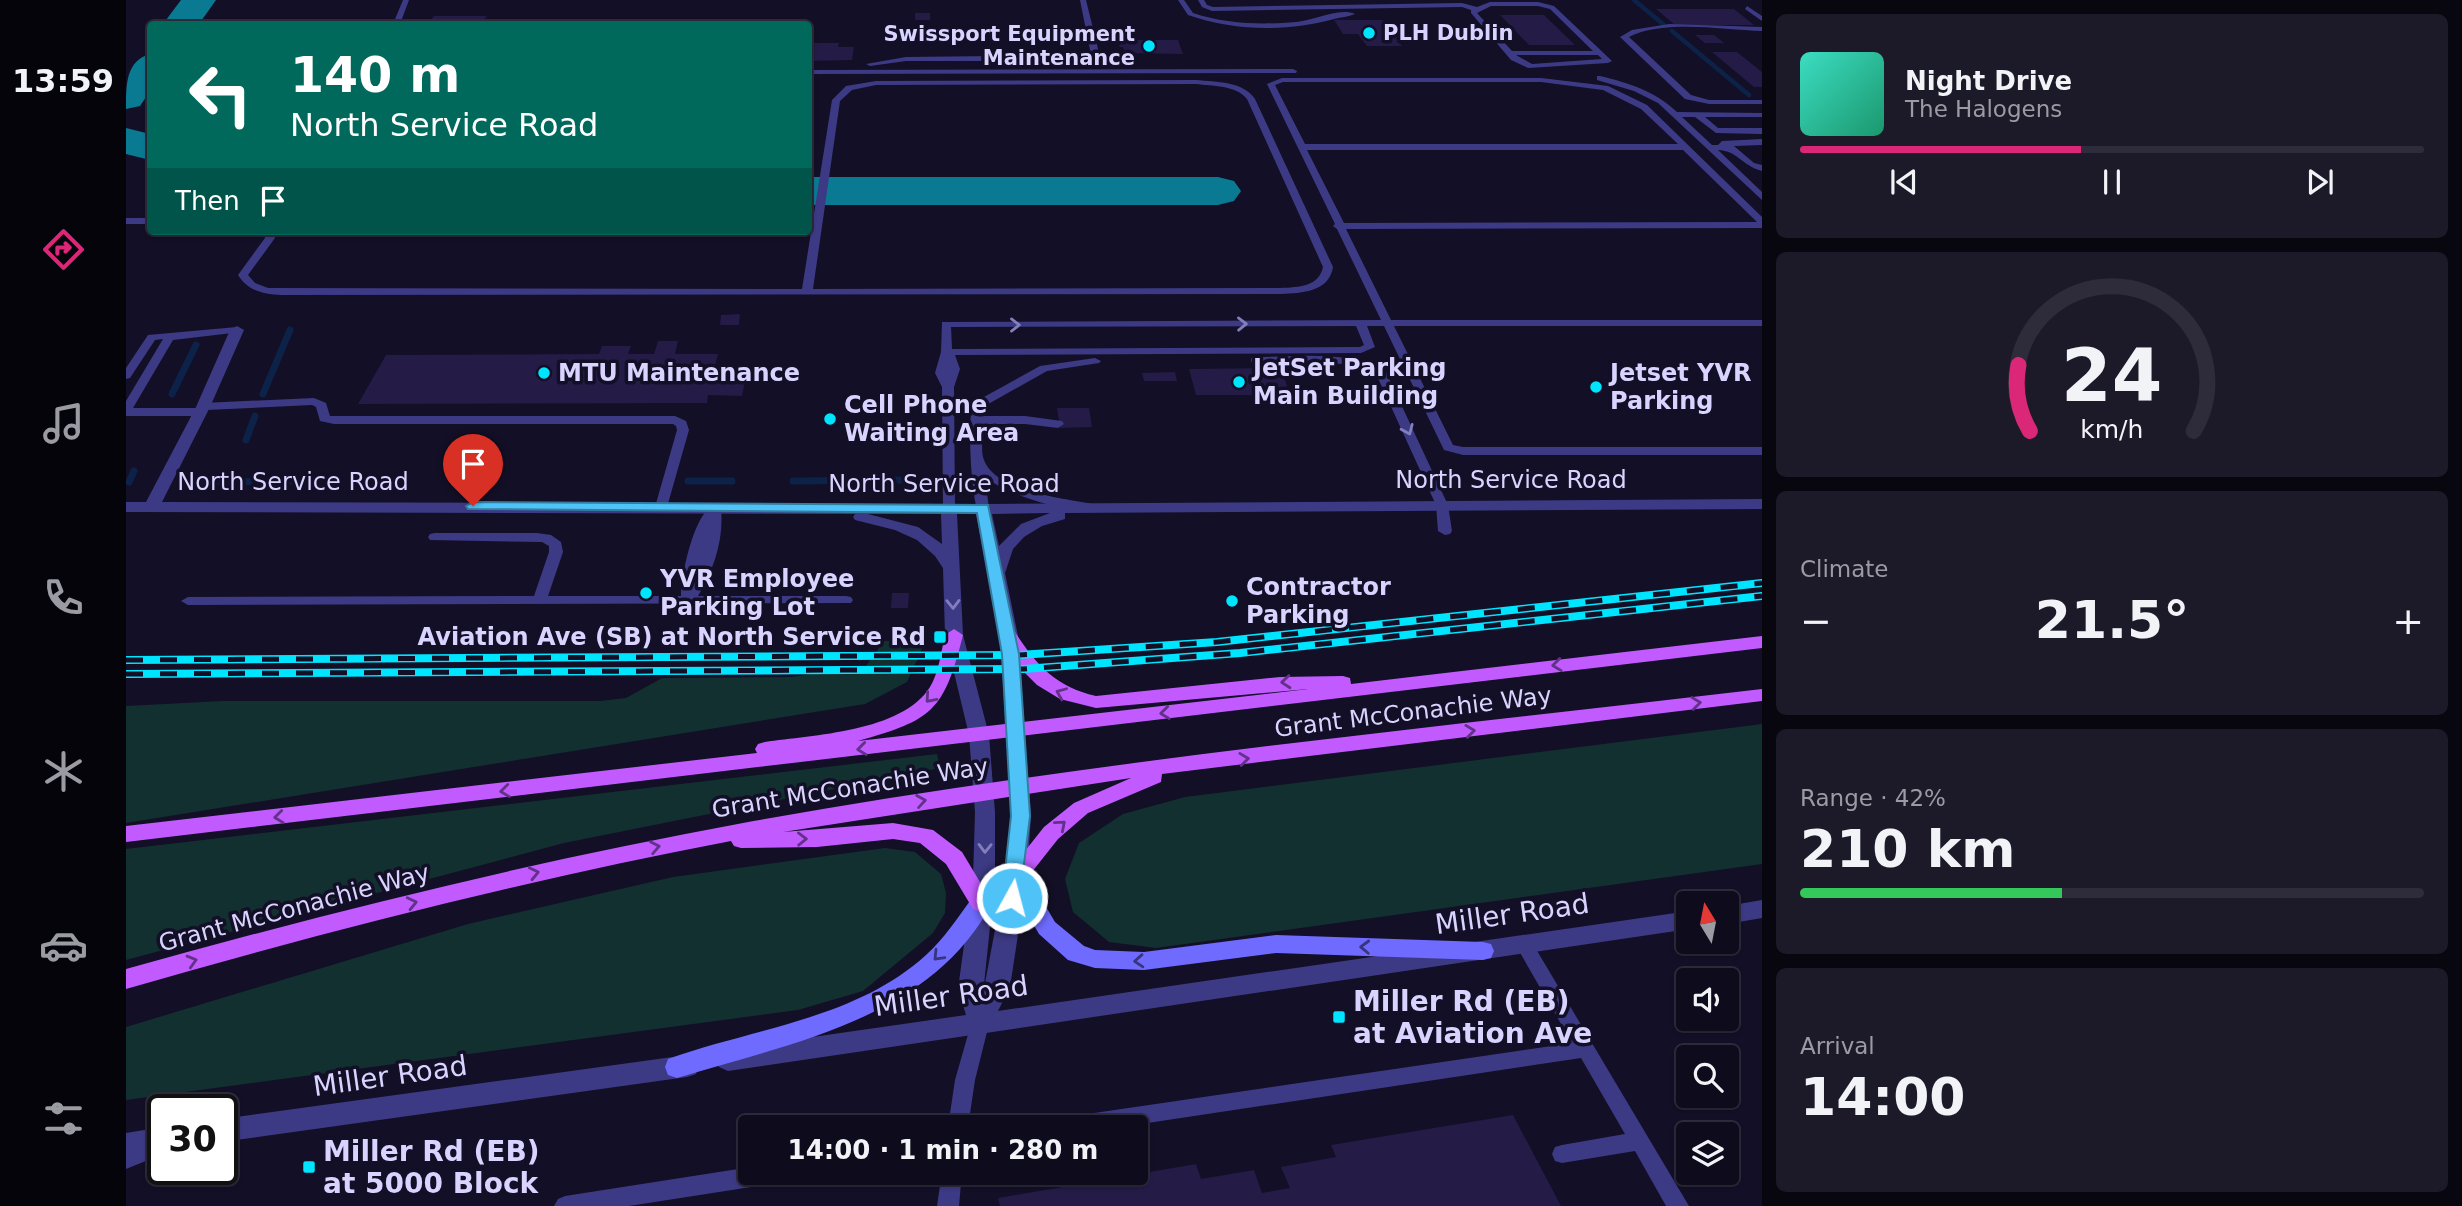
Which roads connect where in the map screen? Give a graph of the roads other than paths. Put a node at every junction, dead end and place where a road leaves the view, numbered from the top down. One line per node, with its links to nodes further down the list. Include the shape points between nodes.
1 (406, 0): 12 (lane)
2 (1083, 0): 16 (lane)
3 (1181, 0): 10 (lane, via 1188,13 1216,22 1309,23 1336,14)
4 (1201, 0): 8 (lane, via 1212,9 1321,5)
5 (1466, 0): 8 (lane)
6 (1536, 0): 7 (lane)
7 (1545, 5): 8 (lane); 15 (lane)
8 (1474, 8): 14 (lane)
9 (1747, 8): 11 (lane)
10 (1419, 13)
11 (1762, 19)
12 (397, 21)
13 (1762, 29): 21 (lane, via 1659,27 1624,37 1688,97 1709,102)
14 (1509, 52): 15 (lane); 18 (lane)
15 (1600, 53): 18 (lane, via 1607,62)
16 (1096, 59): 17 (lane); 19 (lane)
17 (812, 64)
18 (1534, 68): 19 (lane); 22 (lane, via 1637,89)
19 (1099, 71): 20 (lane)
20 (812, 72)
21 (1762, 102)
22 (1675, 114): 23 (lane); 27 (lane)
23 (1697, 114): 24 (lane); 25 (lane, via 1716,130)
24 (1762, 115)
25 (1762, 131)
26 (1762, 142): 27 (lane)
27 (1707, 145): 30 (lane, via 1732,148 1751,165); 31 (lane)
28 (1300, 147): 29 (lane); 29 (lane, via 1271,85 1275,81 1541,80 1587,84 1640,104); 35 (lane)
29 (1684, 147): 34 (lane)
30 (1762, 168)
31 (1762, 197)
32 (126, 221): 33 (lane)
33 (147, 221)
34 (1762, 223): 35 (lane)
35 (1338, 226): 40 (lane)
36 (270, 235): 37 (lane, via 243,275 251,286 275,292)
37 (807, 292): 37 (lane, via 1293,290 1319,284 1328,267 1251,99 1242,90 1196,82 876,83 849,88 836,100)
38 (1360, 323): 40 (lane); 43 (lane, one-way to 38, via 946,324); 43 (lane, via 1370,344 1361,350)
39 (1762, 323): 40 (lane)
40 (1386, 324): 46 (lane)
41 (237, 330): 42 (lane); 48 (street)
42 (166, 335): 44 (lane, via 136,340); 45 (lane, via 147,340); 47 (lane, via 169,338)
43 (947, 352): 63 (lane, via 941,373 948,387)
44 (126, 357)
45 (126, 376)
46 (1399, 378): 50 (lane, via 1344,360 1076,361 1044,368 984,399 977,405); 53 (lane, via 1444,442 1457,450); 56 (lane, one-way to 56, via 1392,395)
47 (127, 405): 49 (lane)
48 (202, 410): 49 (lane); 58 (street); 59 (lane, via 314,401 323,405 324,418 334,420 675,420 683,430)
49 (169, 412): 52 (lane)
50 (976, 419): 51 (lane); 54 (lane)
51 (1057, 419)
52 (126, 421)
53 (1762, 451)
54 (977, 459): 61 (lane, via 989,475 1020,492); 64 (lane)
55 (1762, 504): 56 (street, North Service Road)
56 (1441, 505): 61 (street, North Service Road); 65 (lane)
57 (126, 507): 58 (street, North Service Road)
58 (152, 507): 59 (street, North Service Road)
59 (661, 508): 60 (street, North Service Road)
60 (715, 508): 62 (street, North Service Road); 69 (lane, via 703,527 687,580)
61 (1094, 508): 64 (street, North Service Road); 68 (street, via 1025,526 1002,555)
62 (817, 509): 63 (street, North Service Road); 67 (street, via 893,523 916,532 939,546)
63 (949, 509): 64 (street, North Service Road); 67 (street)
64 (983, 509): 68 (street)
65 (1445, 531)
66 (435, 537): 72 (lane, via 549,540 556,545 556,552)
67 (952, 572): 73 (street, one-way to 73)
68 (997, 576): 74 (street)
69 (688, 600): 70 (lane); 72 (lane)
70 (846, 600)
71 (188, 601): 72 (lane)
72 (539, 601)
73 (954, 635): 79 (street); 81 (main road, one-way to 81, via 935,693 924,706 890,725)
74 (1009, 636): 76 (main road, one-way to 74, via 1296,681 1096,702 1066,696 1041,682 1022,662); 78 (street)
75 (1762, 642): 76 (main road, Grant McConachie Way, one-way to 76)
76 (1427, 681): 78 (main road, Grant McConachie Way, one-way to 78)
77 (1762, 695): 80 (main road, Grant McConachie Way, one-way to 77)
78 (1014, 731): 79 (main road, Grant McConachie Way); 82 (street)
79 (979, 735): 81 (main road, Grant McConachie Way, one-way to 81); 83 (street)
80 (1177, 767): 82 (main road, Grant McConachie Way); 86 (main road, one-way to 80, via 1051,833 1081,808)
81 (572, 783): 84 (main road, Grant McConachie Way, one-way to 84)
82 (1018, 788): 83 (main road, Grant McConachie Way); 86 (street, via 1021,816)
83 (984, 792): 85 (main road, Grant McConachie Way, one-way to 83); 87 (street, one-way to 87)
84 (126, 834)
85 (685, 841): 87 (main road, one-way to 87, via 909,832 944,847 963,869); 93 (main road, Grant McConachie Way, one-way to 85, via 366,914)
86 (1016, 876): 92 (street, one-way to 86, via 1276,944 1144,961 1095,959 1076,953 1047,928); 94 (street, via 998,987)
87 (981, 903): 94 (street, via 970,989); 96 (street, one-way to 96, via 933,962 882,998)
88 (1762, 909): 89 (street)
89 (1740, 913)
90 (1676, 922): 91 (street, Miller Road)
91 (1524, 944): 92 (street, Miller Road); 95 (lane)
92 (1483, 951): 94 (street, Miller Road)
93 (126, 979)
94 (980, 1024): 96 (street, Miller Road); 97 (lane)
95 (1586, 1049): 98 (lane); 100 (lane)
96 (677, 1067): 99 (street, Miller Road)
97 (960, 1115)
98 (1141, 1115)
99 (238, 1128)
100 (1639, 1141): 104 (lane); 110 (lane)
101 (147, 1142): 102 (street)
102 (126, 1145)
103 (147, 1151): 105 (lane)
104 (1562, 1154)
105 (126, 1159)
106 (738, 1179): 108 (lane)
107 (950, 1185): 109 (lane)
108 (565, 1206)
109 (948, 1206)
110 (1678, 1206)

